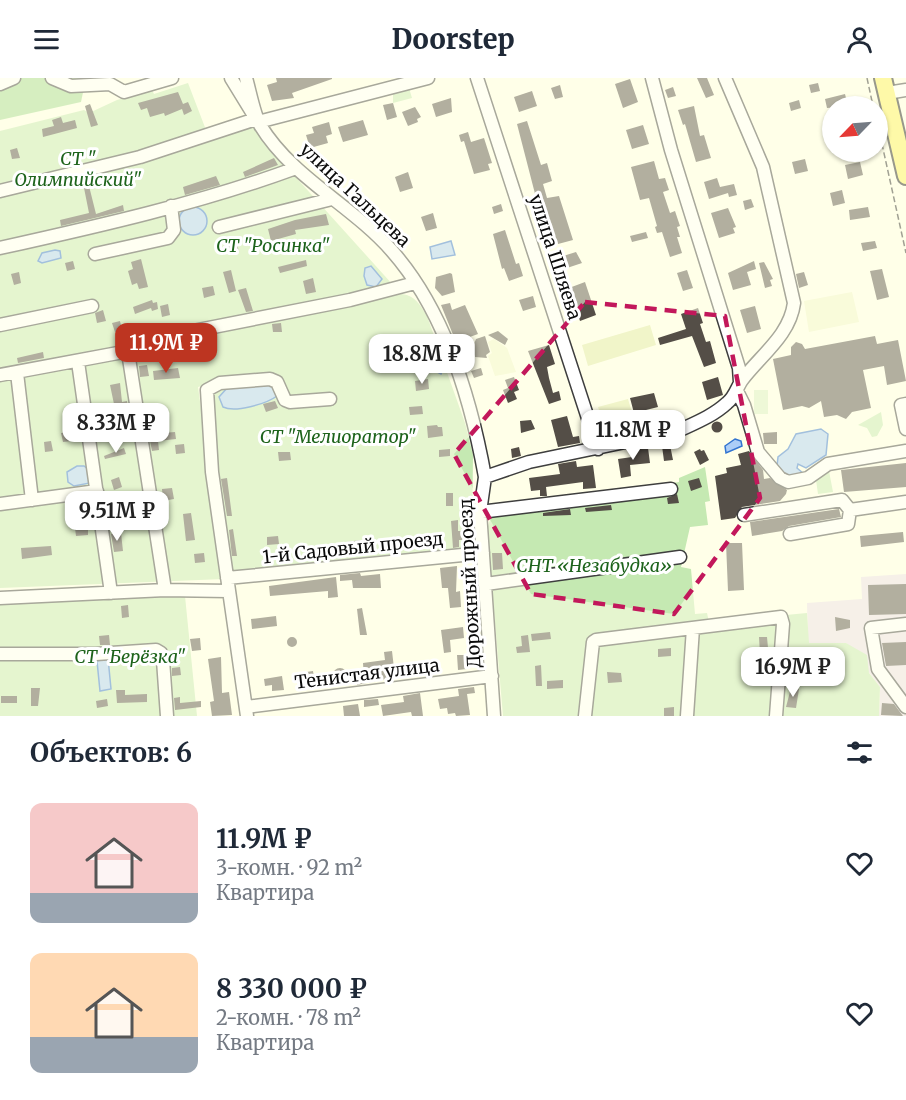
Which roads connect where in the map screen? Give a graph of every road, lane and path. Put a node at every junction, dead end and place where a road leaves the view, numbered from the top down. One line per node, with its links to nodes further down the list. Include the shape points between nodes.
1 (14, 78): 11 (street)
2 (52, 78): 3 (street, via 71,86 110,84 124,92)
3 (172, 78)
4 (231, 78): 15 (street)
5 (246, 78): 15 (street, улица Гальцева)
6 (428, 78): 15 (street)
7 (477, 78): 38 (street, улица Шляева)
8 (652, 78): 34 (street, via 739,368)
9 (725, 78): 34 (street, Дорожный проезд, via 763,167 794,303 785,329)
10 (867, 78): 14 (path)
11 (0, 84)
12 (885, 85): 13 (street); 18 (main road)
13 (906, 90)
14 (871, 96)
15 (257, 120): 17 (street, улица Гальцева); 19 (street, via 140,157)
16 (886, 162): 24 (path)
17 (296, 168): 20 (street, улица Гальцева); 21 (street)
18 (906, 176)
19 (0, 191)
20 (332, 199): 22 (street); 26 (street, улица Гальцева, via 392,250)
21 (171, 206): 23 (street); 25 (street, via 174,230 168,238)
22 (219, 227)
23 (0, 248)
24 (906, 253)
25 (95, 254)
26 (416, 283): 30 (street); 40 (street, улица Гальцева, via 460,380 477,432)
27 (92, 306): 28 (street)
28 (0, 326)
29 (187, 339): 30 (street)
30 (127, 348): 31 (street); 54 (street)
31 (78, 362): 32 (street); 42 (street)
32 (17, 372): 33 (street); 43 (street)
33 (0, 375)
34 (739, 387): 38 (street, Дорожный проезд, via 718,410 678,431); 39 (street, via 758,452 788,482 808,478 828,464)
35 (330, 399): 52 (street, via 290,402 285,400 277,382 270,379 220,384 207,390 212,472)
36 (906, 404): 37 (street, via 901,405)
37 (906, 429)
38 (598, 449): 40 (street, Дорожный проезд, via 529,462)
39 (906, 451)
40 (485, 477): 47 (street, Дорожный проезд)
41 (671, 489): 47 (street)
42 (97, 491): 43 (street); 55 (street)
43 (32, 500): 45 (street)
44 (906, 502): 46 (street)
45 (0, 504)
46 (850, 510): 48 (street, via 842,500); 49 (street, via 848,524)
47 (480, 512): 50 (street, Дорожный проезд)
48 (744, 515)
49 (790, 534)
50 (483, 553): 52 (street, 1-й Садовый проезд); 53 (street, Дорожный проезд)
51 (680, 557): 53 (street)
52 (227, 584): 54 (street, 1-й Садовый проезд); 62 (street)
53 (486, 584): 60 (street, Дорожный проезд)
54 (165, 590): 55 (street, 1-й Садовый проезд)
55 (111, 593): 56 (street, 1-й Садовый проезд)
56 (0, 598)
57 (906, 624): 61 (street, via 872,628 878,669)
58 (693, 628): 65 (street, via 593,642); 66 (street); 67 (street, via 781,617)
59 (0, 654): 63 (street, via 156,650 163,660)
60 (492, 676): 62 (street, Тенистая улица); 64 (street, Дорожный проезд)
61 (906, 707)
62 (247, 711)
63 (167, 716)
64 (494, 716)
65 (585, 716)
66 (687, 716)
67 (776, 716)

